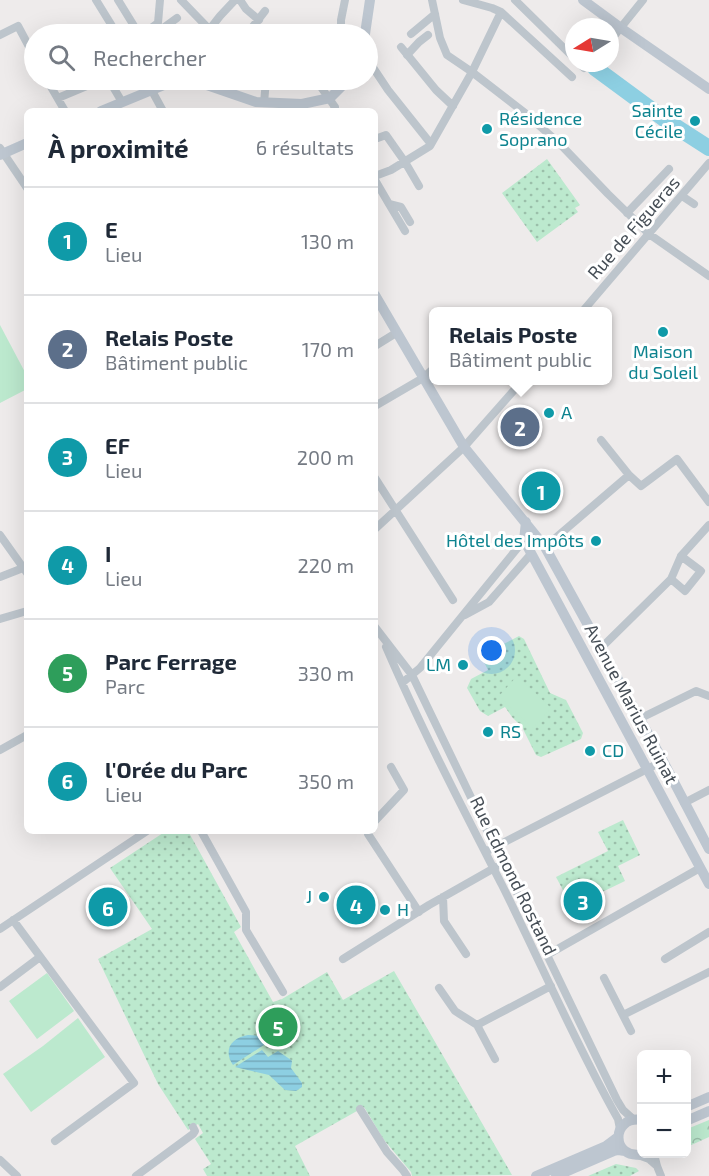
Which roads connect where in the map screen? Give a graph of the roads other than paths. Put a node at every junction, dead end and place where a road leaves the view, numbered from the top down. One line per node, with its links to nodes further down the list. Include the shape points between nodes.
1 (96, 0): 19 (street)
2 (118, 0): 20 (street)
3 (160, 0): 21 (street)
4 (181, 0): 23 (street)
5 (235, 0): 24 (street)
6 (240, 0): 18 (street)
7 (345, 0): 26 (street)
8 (370, 0): 27 (street)
9 (432, 0): 16 (street)
10 (463, 0): 15 (street)
11 (515, 0): 35 (street)
12 (583, 0): 28 (street)
13 (643, 0): 28 (street)
14 (265, 11): 18 (street)
15 (501, 12): 37 (street); 39 (street)
16 (435, 17): 30 (street); 37 (street, via 447,55)
17 (177, 18): 22 (street)
18 (259, 20): 25 (street)
19 (111, 24)
20 (139, 24)
21 (157, 24)
22 (166, 24)
23 (203, 24)
24 (216, 24)
25 (256, 24)
26 (341, 24)
27 (366, 24)
28 (621, 28): 29 (street); 40 (street)
29 (619, 30)
30 (411, 34)
31 (0, 35): 33 (street, via 18,26)
32 (428, 35): 36 (street)
33 (24, 36)
34 (401, 47): 36 (street)
35 (565, 49)
36 (407, 55): 54 (street)
37 (472, 72): 54 (street); 73 (street, via 560,144)
38 (378, 75): 61 (street)
39 (572, 77)
40 (709, 89)
41 (53, 90): 50 (street)
42 (77, 90): 50 (street)
43 (115, 90): 52 (street)
44 (139, 90): 52 (street)
45 (151, 90): 57 (street)
46 (219, 90): 53 (street)
47 (263, 90): 53 (street)
48 (325, 90): 51 (street)
49 (338, 90): 51 (street)
50 (58, 98): 55 (street)
51 (330, 98): 53 (street, via 302,104); 58 (street)
52 (122, 102): 56 (street)
53 (259, 105)
54 (453, 105): 61 (street)
55 (63, 108)
56 (108, 108)
57 (161, 108)
58 (334, 108)
59 (378, 138): 63 (street, via 386,135)
60 (24, 144): 62 (street)
61 (431, 144): 63 (street)
62 (1, 152): 67 (street)
63 (405, 162): 66 (street); 69 (street)
64 (709, 163): 70 (street, Rue de Figueras)
65 (669, 169): 73 (street)
66 (378, 176)
67 (24, 184)
68 (378, 184): 71 (street)
69 (419, 186)
70 (682, 196): 72 (street); 76 (street, Rue de Figueras)
71 (389, 204): 74 (street, via 401,207); 75 (street)
72 (694, 204)
73 (627, 213): 76 (street)
74 (410, 222)
75 (405, 231)
76 (650, 234): 77 (street); 79 (street, Rue de Figueras)
77 (709, 276)
78 (378, 300): 80 (street, Avenue Marius Ruinat)
79 (586, 307)
80 (396, 333): 81 (street); 83 (street, Avenue Marius Ruinat)
81 (378, 344)
82 (429, 373): 83 (street)
83 (423, 378): 85 (street); 87 (street, Avenue Marius Ruinat)
84 (519, 385): 87 (street)
85 (378, 404)
86 (601, 440): 88 (street)
87 (464, 447): 91 (street); 92 (street, Avenue Marius Ruinat)
88 (629, 475): 90 (street, via 640,486 677,459); 97 (street)
89 (378, 483): 91 (street)
90 (709, 502)
91 (396, 510): 94 (street); 104 (street)
92 (526, 522): 96 (street); 97 (street, Avenue Marius Ruinat)
93 (709, 525): 99 (street)
94 (378, 526)
95 (0, 535): 100 (street)
96 (524, 540): 98 (street, Avenue Marius Ruinat); 106 (street)
97 (545, 547): 110 (street, Avenue Marius Ruinat)
98 (531, 554): 106 (street, via 489,602); 119 (street, Avenue Marius Ruinat)
99 (681, 556): 103 (street); 103 (street, via 701,571 685,591)
100 (24, 569)
101 (24, 570): 102 (street)
102 (0, 577)
103 (671, 579): 110 (street)
104 (453, 600)
105 (24, 611): 107 (street)
106 (461, 617): 111 (street)
107 (0, 619)
108 (378, 630): 109 (street, Rue Edmond Rostand)
109 (381, 634): 111 (street, Rue Edmond Rostand); 112 (street, Rue Edmond Rostand)
110 (601, 648): 114 (street, Avenue Marius Ruinat)
111 (412, 675): 112 (street); 126 (street, Rue Edmond Rostand)
112 (402, 683): 128 (street, Rue Edmond Rostand)
113 (709, 696): 114 (street, via 696,691)
114 (639, 719): 117 (street, Avenue Marius Ruinat)
115 (24, 737): 116 (street)
116 (0, 750)
117 (663, 761): 119 (street); 121 (street, Avenue Marius Ruinat)
118 (391, 766): 122 (street, via 404,790)
119 (648, 769): 126 (street); 131 (street, Avenue Marius Ruinat)
120 (709, 790): 121 (street)
121 (684, 803): 127 (street, Avenue Marius Ruinat)
122 (378, 818)
123 (142, 834): 135 (street)
124 (203, 834): 148 (street, via 246,912 246,930)
125 (368, 834): 134 (street)
126 (495, 847): 128 (street); 129 (street, Rue Edmond Rostand)
127 (709, 849)
128 (484, 852): 130 (street, Rue Edmond Rostand)
129 (503, 863): 130 (street); 139 (street, Rue Edmond Rostand)
130 (493, 868): 133 (street); 146 (street, Rue Edmond Rostand)
131 (700, 868): 132 (street, Avenue Marius Ruinat); 139 (street)
132 (709, 884)
133 (443, 897): 134 (street); 138 (street, via 444,921)
134 (419, 912): 142 (street)
135 (13, 920): 136 (street); 140 (street)
136 (0, 929)
137 (709, 932): 141 (street)
138 (466, 954)
139 (547, 955): 157 (street, Rue Edmond Rostand, via 617,1100)
140 (40, 957): 145 (street); 162 (street, via 134,1083)
141 (665, 958)
142 (343, 959)
143 (709, 972): 149 (street)
144 (604, 978): 149 (street)
145 (0, 987)
146 (551, 987): 150 (street); 161 (street, Rue Edmond Rostand, via 618,1119)
147 (439, 988): 150 (street, via 455,1011)
148 (283, 993)
149 (623, 1016): 151 (street)
150 (477, 1025): 152 (street)
151 (631, 1031)
152 (495, 1059)
153 (709, 1097): 154 (street)
154 (691, 1105)
155 (360, 1109): 171 (street)
156 (709, 1111): 158 (street)
157 (637, 1119)
158 (691, 1119)
159 (637, 1120): 161 (street, via 624,1124)
160 (194, 1127): 170 (street, via 193,1134)
161 (619, 1133): 163 (street); 172 (street, via 606,1146)
162 (55, 1141)
163 (625, 1151): 164 (street); 173 (street, via 614,1151)
164 (637, 1153)
165 (647, 1158): 168 (street)
166 (655, 1158): 168 (street)
167 (0, 1160): 169 (street)
168 (657, 1166): 174 (street)
169 (17, 1176)
170 (136, 1176)
171 (407, 1176)
172 (536, 1176)
173 (556, 1176)
174 (661, 1176)

